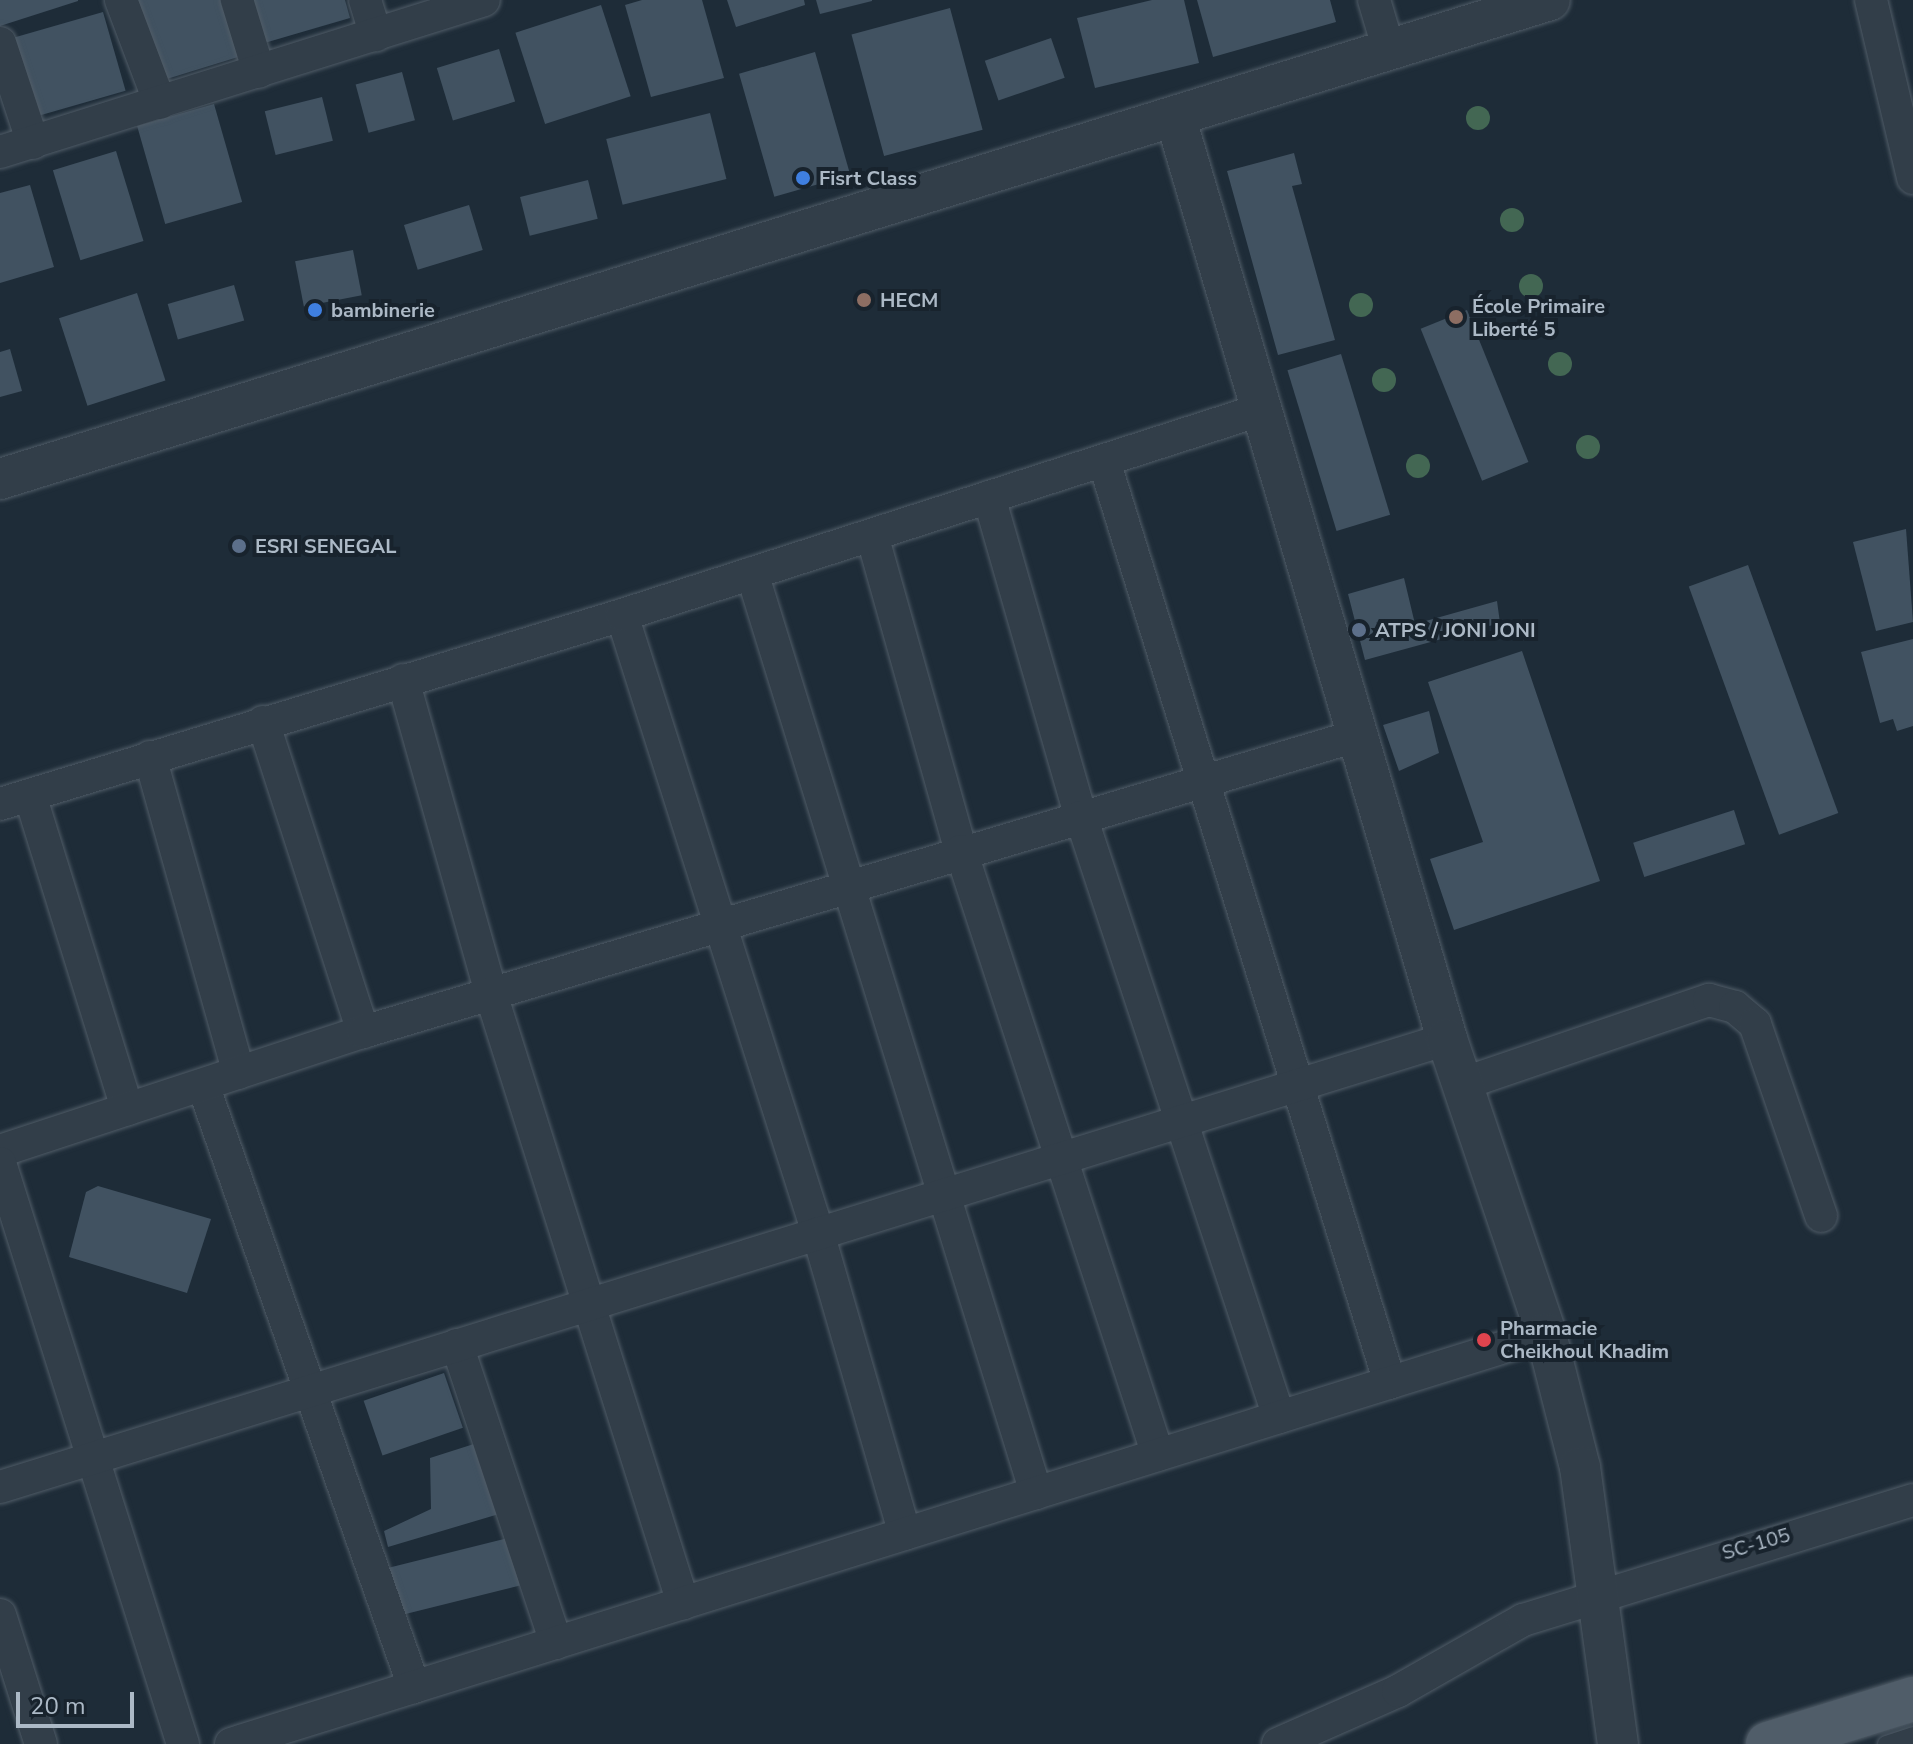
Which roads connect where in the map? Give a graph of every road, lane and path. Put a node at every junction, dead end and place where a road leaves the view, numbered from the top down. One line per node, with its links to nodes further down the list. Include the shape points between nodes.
1 (121, 0): 12 (street)
2 (237, 0): 11 (street)
3 (365, 0): 8 (street)
4 (484, 0): 8 (street)
5 (1374, 0): 10 (street)
6 (1550, 0): 10 (street)
7 (1871, 0): 16 (street)
8 (376, 35): 11 (street)
9 (0, 43): 14 (street)
10 (1388, 47): 13 (street)
11 (259, 72): 12 (street)
12 (160, 103): 14 (street)
13 (1175, 116): 17 (street); 19 (street)
14 (33, 143): 15 (street)
15 (0, 152)
16 (1913, 178)
17 (1257, 411): 18 (street); 26 (street)
18 (1104, 461): 20 (street); 28 (street)
19 (0, 479)
20 (989, 497): 21 (street); 30 (street)
21 (872, 535): 22 (street); 31 (street)
22 (752, 573): 23 (street); 32 (street)
23 (622, 615): 24 (street); 33 (street)
24 (403, 680): 25 (street); 34 (street)
25 (263, 722): 27 (street); 35 (street)
26 (1356, 736): 28 (street); 36 (street)
27 (150, 757): 29 (street); 37 (street)
28 (1203, 780): 30 (street); 40 (street)
29 (15, 800): 41 (street)
30 (1081, 817): 31 (street); 42 (street)
31 (961, 851): 32 (street); 44 (street)
32 (850, 884): 33 (street); 46 (street)
33 (720, 926): 34 (street); 48 (street)
34 (491, 994): 35 (street); 49 (street)
35 (363, 1032): 37 (street)
36 (1447, 1039): 38 (street); 40 (street)
37 (239, 1073): 39 (street)
38 (1462, 1084): 47 (street, via 1709,1000 1735,1007 1755,1024); 50 (street)
39 (203, 1085): 41 (street); 53 (street)
40 (1299, 1085): 42 (street); 52 (street)
41 (127, 1109): 43 (street)
42 (1181, 1121): 44 (street); 54 (street)
43 (0, 1151)
44 (1062, 1158): 46 (street); 55 (street)
45 (0, 1163): 56 (street)
46 (945, 1194): 48 (street); 58 (street)
47 (1821, 1216)
48 (818, 1233): 49 (street); 60 (street)
49 (590, 1304): 51 (street); 62 (street)
50 (1546, 1334): 52 (street); 61 (street, via 1580,1467)
51 (457, 1345): 53 (street); 64 (street)
52 (1390, 1383): 54 (street)
53 (310, 1391): 56 (street); 65 (street)
54 (1279, 1417): 55 (street)
55 (1158, 1455): 58 (street)
56 (93, 1458): 57 (street); 69 (street)
57 (0, 1487)
58 (1036, 1493): 60 (street)
59 (1913, 1500): 61 (street, SC-105)
60 (905, 1534): 62 (street)
61 (1600, 1592): 71 (street, SC-105, via 1523,1620 1398,1691); 72 (street)
62 (683, 1603): 64 (street)
63 (0, 1615): 68 (street)
64 (556, 1643): 65 (street)
65 (414, 1687): 70 (street)
66 (1913, 1699): 73 (main road)
67 (1913, 1735): 74 (lane)
68 (41, 1744)
69 (183, 1744)
70 (231, 1744)
71 (1278, 1744)
72 (1618, 1744)
73 (1768, 1744)
74 (1886, 1744)

